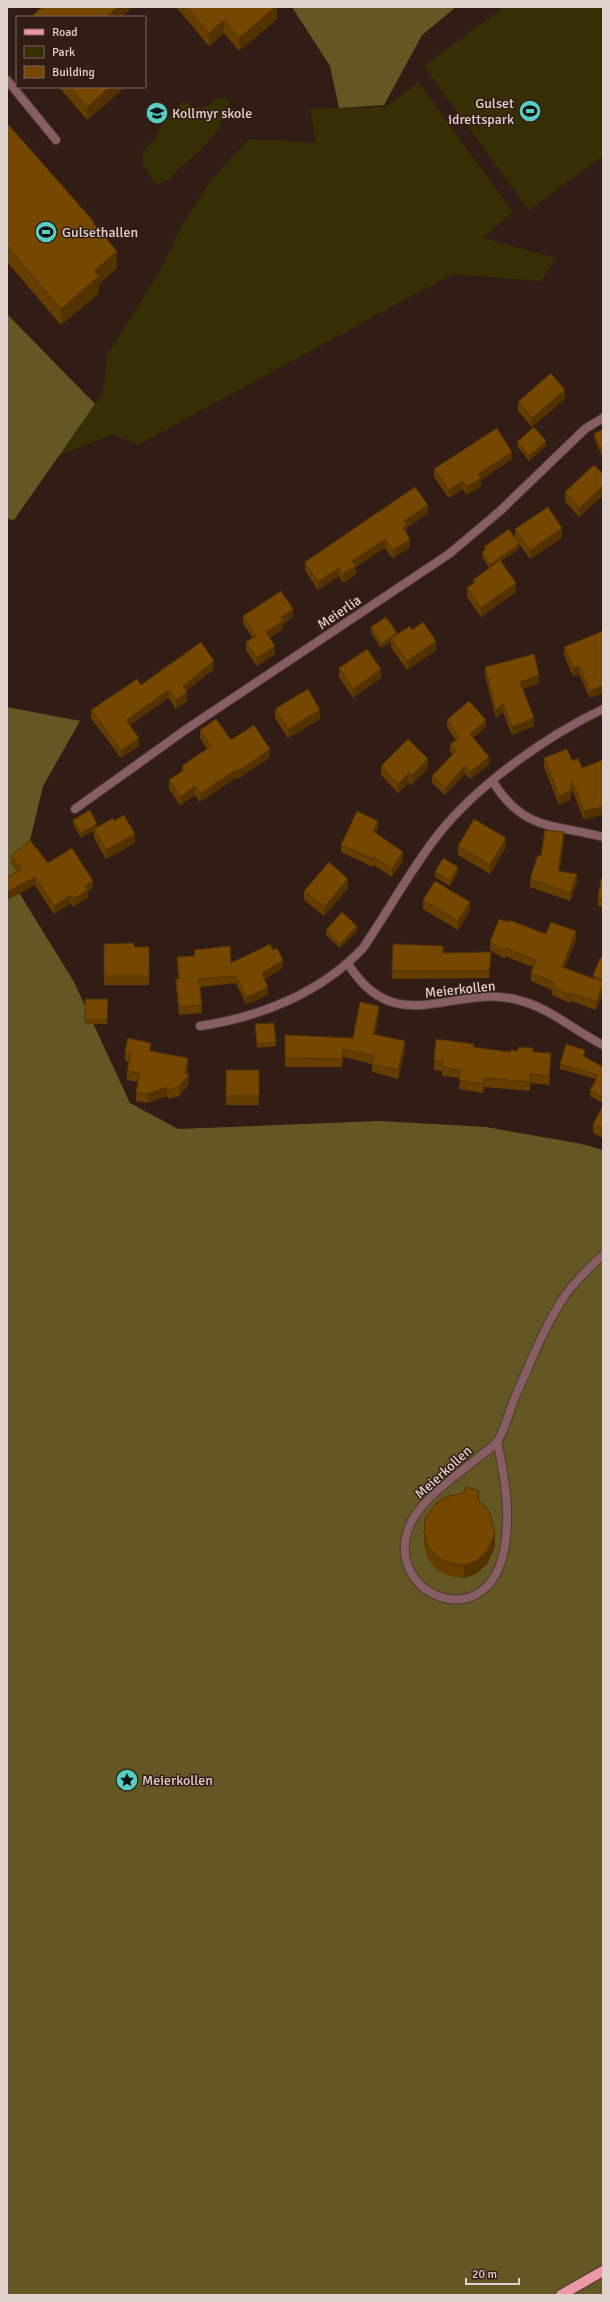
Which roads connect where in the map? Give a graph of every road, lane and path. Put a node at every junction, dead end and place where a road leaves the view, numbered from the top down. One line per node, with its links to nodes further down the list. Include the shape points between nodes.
1 (7, 80): 2 (street)
2 (56, 140)
3 (603, 418): 6 (street, Meierlia, via 585,429 500,511 449,554 188,728)
4 (603, 709): 5 (street, via 547,740)
5 (493, 782): 7 (street, via 512,808 525,817 556,828); 8 (street, via 438,835 363,948)
6 (76, 809)
7 (603, 837)
8 (348, 964): 9 (street, via 299,996 278,1005 225,1022); 10 (street, Meierkollen, via 365,986 396,1003 428,1006 482,997 514,999 552,1014)
9 (200, 1026)
10 (603, 1045)
11 (603, 1255): 12 (street, Meierkollen, via 566,1294 541,1339)
12 (497, 1442): 12 (street, Meierkollen, via 432,1497 409,1527 406,1557 411,1572 420,1585 434,1595 449,1600 462,1600 474,1596 496,1573 505,1545 507,1505)
13 (603, 2272): 14 (main road)
14 (561, 2295)

